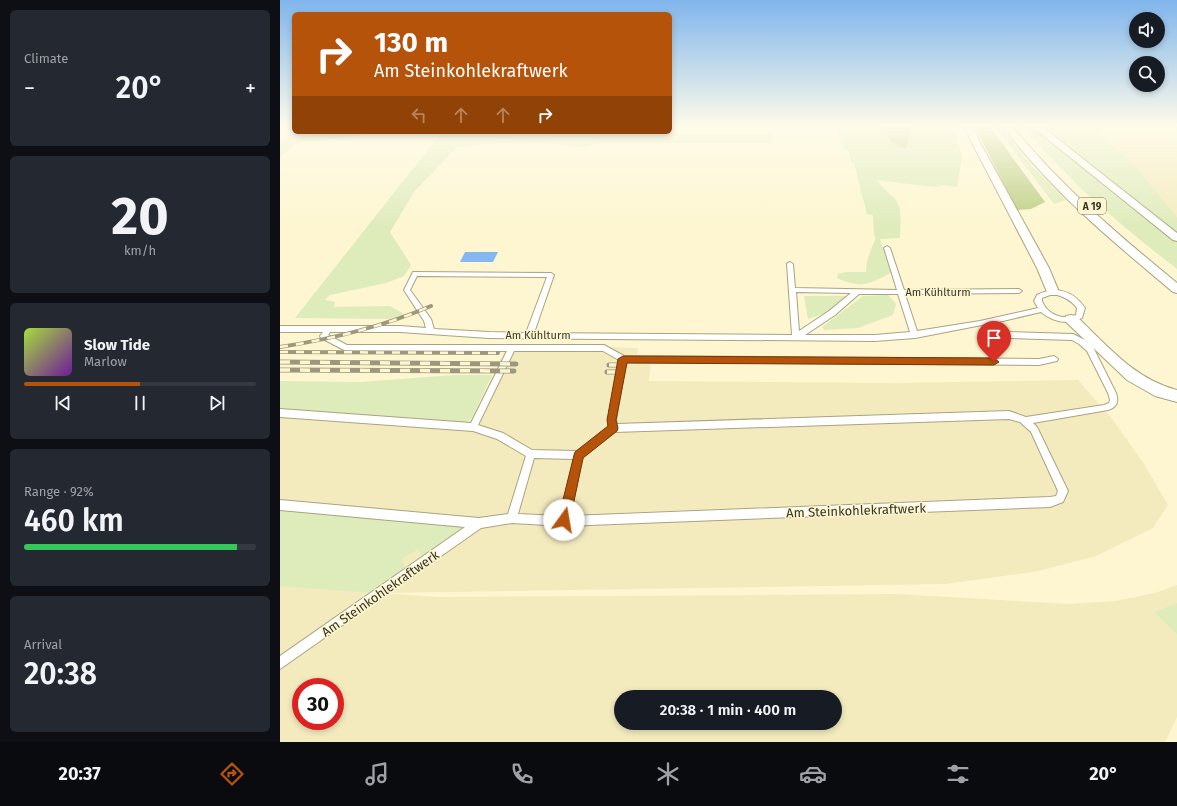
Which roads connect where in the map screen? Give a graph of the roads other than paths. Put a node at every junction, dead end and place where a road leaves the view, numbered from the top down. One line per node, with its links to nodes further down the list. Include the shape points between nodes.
1 (985, 160): 14 (highway)
2 (1034, 160): 9 (highway, A 19, via 1068,195)
3 (1045, 160): 8 (highway, A 19, via 1086,200)
4 (1078, 160): 5 (highway)
5 (1177, 238)
6 (887, 248): 12 (street)
7 (790, 264): 10 (street)
8 (1177, 276)
9 (1177, 289)
10 (792, 290): 11 (street, Am Kühlturm); 23 (street)
11 (858, 291): 12 (street, Am Kühlturm); 23 (street, via 832,314)
12 (902, 292): 13 (street, Am Kühlturm); 22 (street)
13 (1019, 292)
14 (1053, 292): 15 (street, via 1039,297); 16 (street, via 1067,296 1078,304 1081,312)
15 (1042, 309): 16 (street, via 1058,318); 17 (street, Am Kühlturm)
16 (1071, 320): 27 (highway, via 1117,365 1132,376 1153,388)
17 (989, 322): 22 (street, Am Kühlturm); 29 (street, via 997,332 1007,335 1072,337 1082,342 1090,349 1114,400 1112,405 1105,408)
18 (280, 328): 19 (street, Am Kühlturm)
19 (328, 329): 20 (street, Am Kühlturm); 24 (street, via 324,336 346,348)
20 (431, 331): 21 (street, Am Kühlturm); 21 (street, via 428,321 407,290 415,274 551,275)
21 (529, 335): 23 (street, Am Kühlturm)
22 (915, 335): 23 (street, Am Kühlturm, via 875,338)
23 (796, 337)
24 (512, 348): 25 (street, via 604,348); 30 (street)
25 (623, 359): 26 (street, via 1039,362); 31 (street, via 612,420)
26 (1054, 359)
27 (1177, 396)
28 (280, 413): 30 (street)
29 (1026, 421): 31 (street, via 1009,416); 36 (street, Am Steinkohlekraftwerk, via 1034,430 1063,490 1060,499 1050,502)
30 (474, 427): 32 (street, via 500,436)
31 (613, 428): 33 (street)
32 (531, 454): 33 (street); 35 (street)
33 (579, 455): 36 (street)
34 (280, 505): 37 (street, Am Steinkohlekraftwerk)
35 (512, 518): 36 (street, Am Steinkohlekraftwerk); 37 (street, Am Steinkohlekraftwerk)
36 (564, 520)
37 (480, 523): 38 (street, Am Steinkohlekraftwerk)
38 (280, 663)

